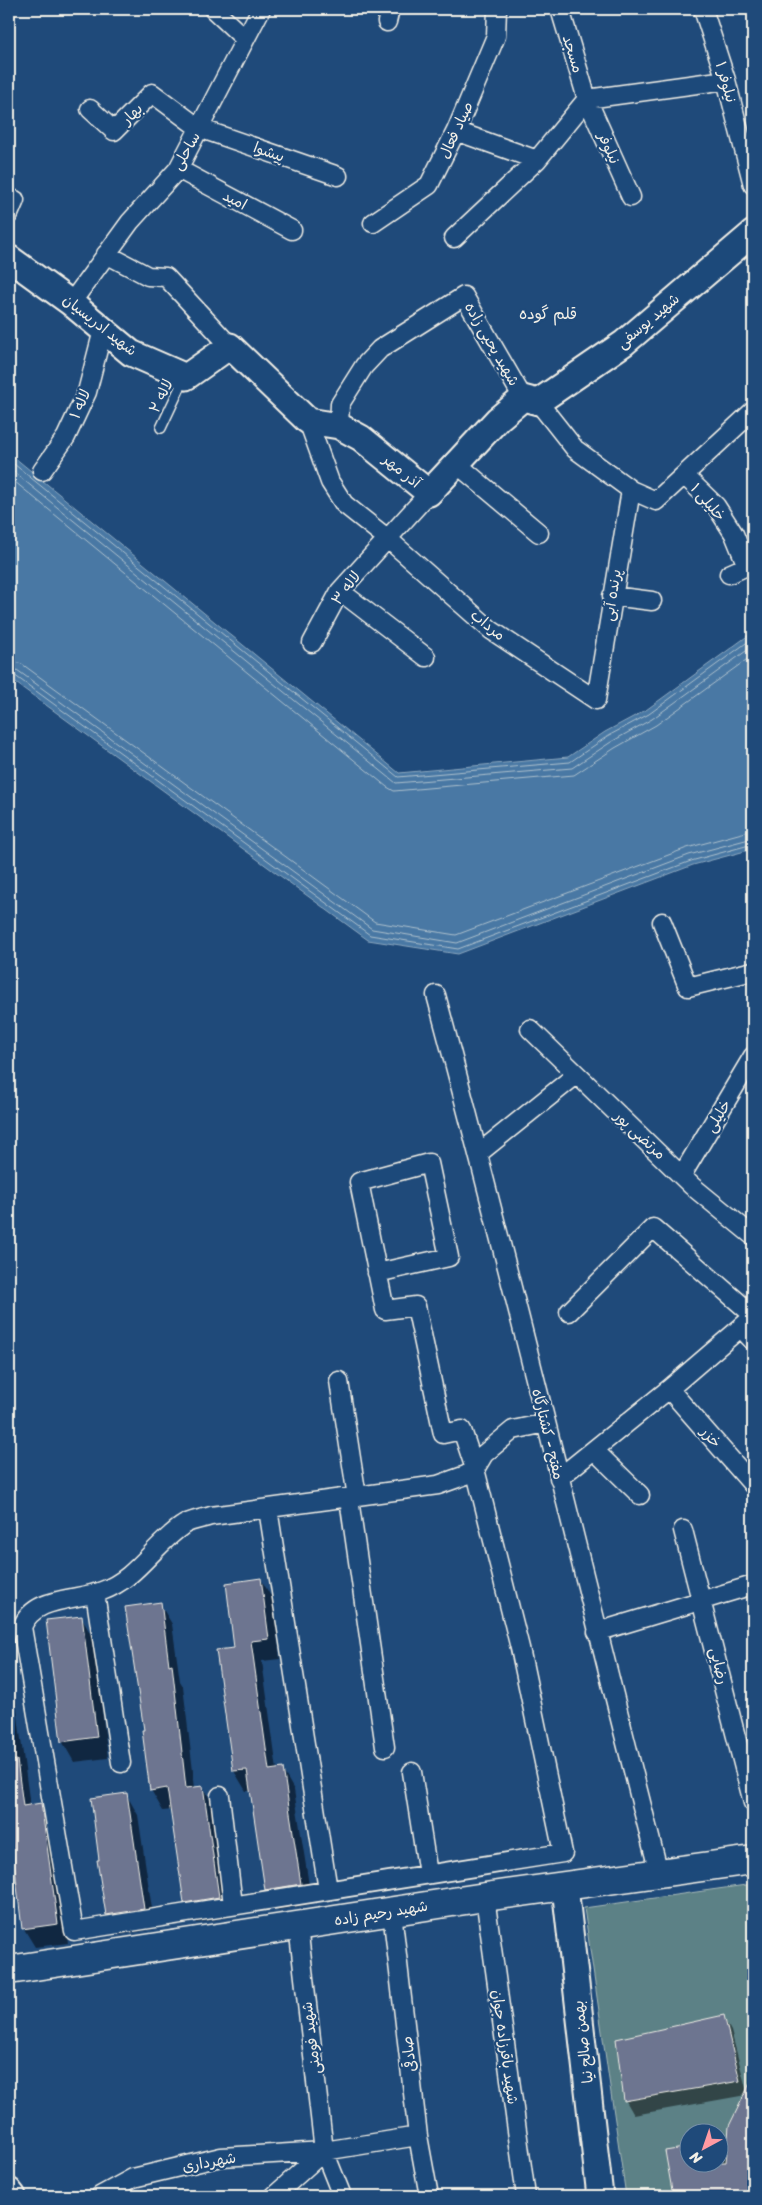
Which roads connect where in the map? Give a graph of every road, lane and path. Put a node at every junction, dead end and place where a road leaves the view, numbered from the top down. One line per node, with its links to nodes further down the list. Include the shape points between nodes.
1 (213, 9): 6 (street)
2 (261, 9): 6 (street, ساحلی)
3 (497, 9): 11 (street, صیاد فعال, via 496,36)
4 (560, 9): 8 (street, مسجد)
5 (703, 9): 7 (street, نیلوفر ۱)
6 (245, 39): 10 (street, ساحلی)
7 (726, 80): 8 (street); 15 (street, نیلوفر ۱)
8 (587, 99): 12 (street); 16 (street, نیلوفر)
9 (90, 109): 10 (street, بهار, via 114,132 152,93)
10 (199, 128): 13 (street, ساحلی); 14 (street, پیشوا)
11 (456, 131): 12 (street); 17 (street, صیاد فعال, via 429,185)
12 (536, 160): 20 (street)
13 (178, 168): 18 (street, امید); 21 (street, ساحلی)
14 (338, 176)
15 (753, 185)
16 (631, 197)
17 (373, 223)
18 (292, 230)
19 (753, 233): 27 (street, شهید یوسفی, via 624,343)
20 (454, 238)
21 (106, 254): 23 (street, ساحلی); 25 (street, via 148,276 166,277)
22 (9, 258): 23 (street, شهید ادریسیان)
23 (71, 303): 24 (street, شهید ادریسیان)
24 (104, 330): 26 (street, شهید ادریسیان, via 131,353); 33 (street, لاله ۱, via 87,392 66,437)
25 (230, 346): 26 (street); 29 (street)
26 (186, 377): 31 (lane, لاله ۲)
27 (530, 400): 30 (street, شهید یحیی زاده, via 464,296 380,349 364,366 340,404); 32 (street, آذر مهر, via 498,419); 35 (street, شهید یحیی زاده, via 575,449)
28 (753, 411): 34 (street)
29 (308, 421): 30 (street, آذر مهر); 38 (street, مرداب, via 330,482 344,504)
30 (339, 426): 36 (street, آذر مهر, via 361,438)
31 (161, 428)
32 (457, 464): 36 (street, آذر مهر); 37 (street)
33 (42, 471)
34 (684, 475): 35 (street, شهید یحیی زاده, via 656,501); 39 (street, خلیلی ۱, via 716,506 734,534 747,566)
35 (631, 490): 41 (street, پرنده آبی)
36 (429, 493): 38 (street, لاله ۳)
37 (539, 534)
38 (388, 539): 40 (street, لاله ۳); 45 (street, مرداب, via 491,630)
39 (729, 574)
40 (340, 591): 43 (street, لاله ۳); 44 (street)
41 (612, 596): 42 (street); 45 (street, پرنده آبی)
42 (652, 601)
43 (312, 643)
44 (426, 657)
45 (596, 700)
46 (662, 922): 47 (street, via 688,987)
47 (753, 971)
48 (436, 995): 52 (street, مفتح - کشتارگاه)
49 (530, 1029): 51 (street, مرتضی پور)
50 (753, 1056): 53 (street, خلیلی)
51 (576, 1075): 52 (street); 53 (street, مرتضی پور)
52 (479, 1153): 60 (street, مفتح - کشتارگاه)
53 (682, 1175): 54 (street, مرتضی پور)
54 (753, 1236)
55 (377, 1273): 55 (street, via 359,1182 429,1163 449,1257); 62 (street, via 385,1310 416,1306 443,1434 462,1430)
56 (569, 1312): 57 (street, via 653,1228)
57 (750, 1325): 59 (street)
58 (339, 1381): 66 (street)
59 (669, 1389): 61 (street); 64 (street, خزر)
60 (546, 1423): 62 (street, via 513,1430 484,1454); 63 (street, مفتح - کشتارگاه)
61 (594, 1450): 63 (street); 65 (street)
62 (475, 1469): 66 (street, via 438,1485); 79 (street, via 520,1648 563,1853)
63 (559, 1478): 72 (street, مفتح - کشتارگاه)
64 (753, 1485)
65 (640, 1495)
66 (353, 1498): 67 (street); 73 (street)
67 (268, 1509): 70 (street, via 211,1516 183,1525 119,1583); 82 (street)
68 (683, 1530): 71 (street, رضایی)
69 (753, 1585): 71 (street)
70 (95, 1593): 74 (street); 84 (street, via 39,1607 26,1616 22,1627 74,1931)
71 (702, 1600): 72 (street); 77 (street, رضایی)
72 (597, 1632): 80 (street, مفتح - کشتارگاه)
73 (386, 1747)
74 (121, 1764)
75 (412, 1772): 79 (street)
76 (220, 1796): 84 (street)
77 (753, 1803)
78 (753, 1860): 80 (main road, شهید رحیم زاده)
79 (428, 1874): 82 (street)
80 (659, 1874): 81 (main road, شهید رحیم زاده)
81 (565, 1887): 83 (main road, شهید رحیم زاده); 97 (street, بهمن صالح نیا)
82 (328, 1890): 84 (street)
83 (485, 1897): 85 (main road, شهید رحیم زاده); 96 (street, شهید باقرزاده جوان)
84 (232, 1905)
85 (392, 1912): 86 (main road, شهید رحیم زاده); 88 (street, صادقی)
86 (298, 1926): 87 (main road, شهید رحیم زاده); 89 (street, شهید فومنی)
87 (9, 1970)
88 (418, 2136): 89 (street, شهرداری); 95 (street, صادقی)
89 (324, 2151): 92 (street, شهرداری, via 221,2157 132,2178); 93 (street); 94 (street, شهید فومنی)
90 (9, 2190): 91 (street)
91 (13, 2196)
92 (100, 2196)
93 (274, 2196)
94 (342, 2196)
95 (429, 2196)
96 (526, 2196)
97 (600, 2196)

